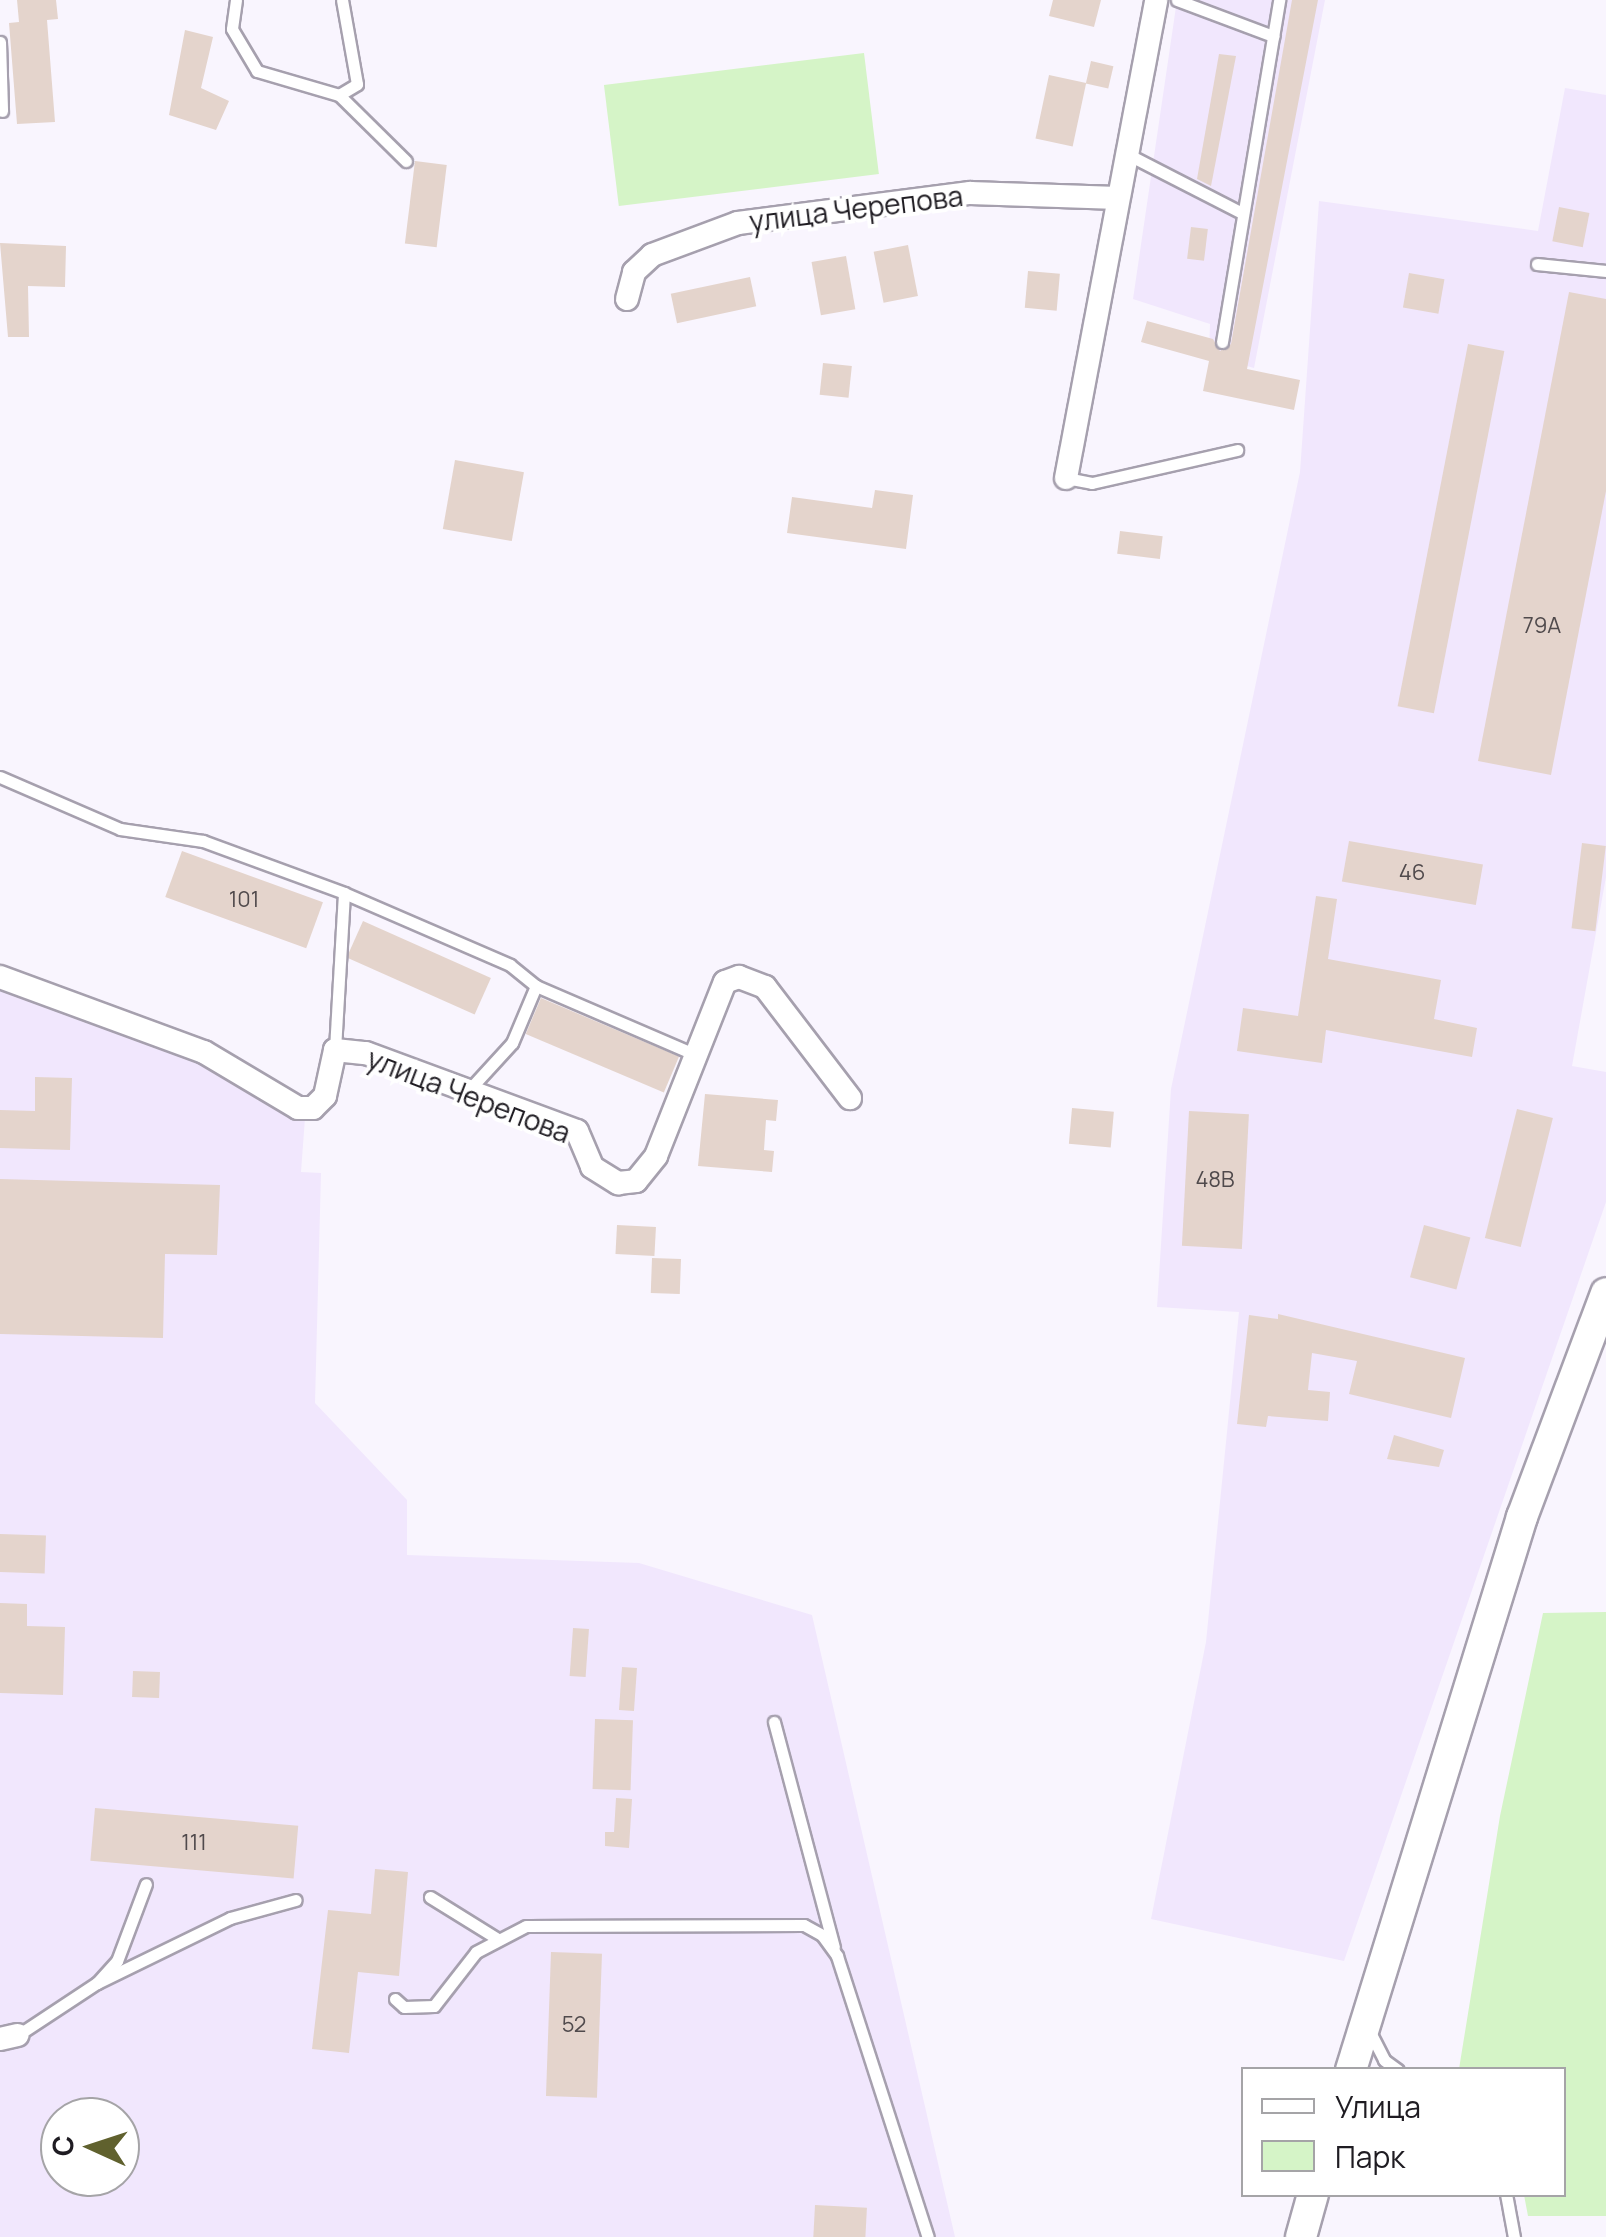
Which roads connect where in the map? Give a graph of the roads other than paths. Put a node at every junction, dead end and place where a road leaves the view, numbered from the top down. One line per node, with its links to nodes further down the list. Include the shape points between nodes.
1 (236, 0): 8 (lane, via 232,29 256,71)
2 (342, 0): 8 (lane, via 358,84)
3 (1156, 0): 10 (street)
4 (1177, 0): 6 (lane)
5 (1279, 0): 6 (lane)
6 (1273, 36): 13 (lane)
7 (0, 42): 9 (lane)
8 (339, 95): 11 (lane)
9 (2, 111)
10 (1126, 154): 12 (street); 13 (lane)
11 (406, 161)
12 (1118, 198): 16 (street, улица Черепова, via 970,193 738,223 652,255 634,272); 19 (street)
13 (1242, 212): 17 (lane)
14 (1537, 264): 15 (lane)
15 (1606, 271)
16 (626, 299)
17 (1222, 342)
18 (1237, 450): 19 (lane, via 1092,483)
19 (1066, 478)
20 (0, 777): 21 (lane, via 120,829 204,841)
21 (344, 893): 23 (lane, via 510,965); 24 (lane)
22 (0, 977): 24 (street, улица Черепова, via 204,1052 298,1108 314,1108 325,1096)
23 (536, 986): 25 (lane); 26 (lane, via 512,1042)
24 (335, 1050): 26 (street, улица Черепова, via 366,1052)
25 (700, 1057): 26 (street, улица Черепова, via 656,1156 636,1181 604,1180 577,1131); 27 (street, улица Черепова, via 717,993 725,982 752,979 788,1011)
26 (468, 1091)
27 (850, 1098)
28 (1606, 1293): 37 (street, via 1522,1518)
29 (774, 1722): 34 (lane)
30 (146, 1884): 35 (lane, via 116,1961)
31 (430, 1897): 33 (lane)
32 (296, 1900): 35 (lane, via 230,1918)
33 (496, 1938): 34 (lane, via 551,1922 780,1921 822,1935); 36 (lane, via 476,1952 434,2006 404,2007)
34 (836, 1956): 43 (lane)
35 (96, 1983): 38 (lane)
36 (396, 1999)
37 (1367, 2018): 39 (street); 40 (lane, via 1372,2042)
38 (9, 2037)
39 (1352, 2067)
40 (1395, 2067)
41 (1312, 2197): 44 (street)
42 (1507, 2197): 45 (lane)
43 (928, 2237)
44 (1302, 2237)
45 (1514, 2237)

